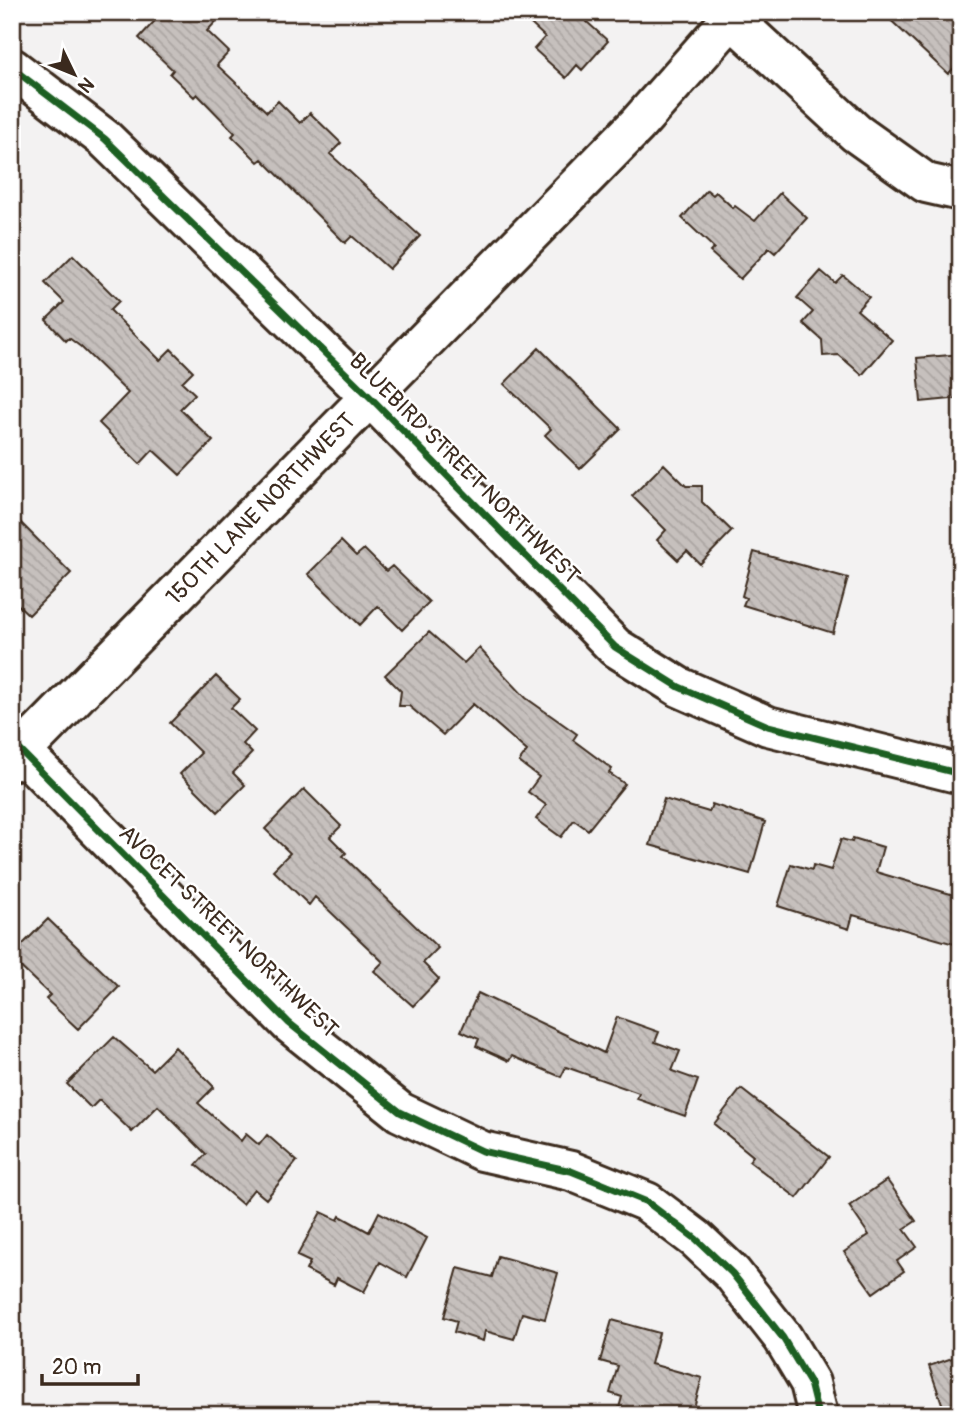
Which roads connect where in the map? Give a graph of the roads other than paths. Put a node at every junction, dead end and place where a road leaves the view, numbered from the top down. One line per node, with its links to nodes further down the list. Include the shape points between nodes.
1 (731, 14): 3 (street, via 856,134 926,183); 4 (street, 150TH LANE NORTHWEST, via 638,125)
2 (12, 68): 4 (street, BLUEBIRD STREET NORTHWEST, via 105,139)
3 (961, 191)
4 (371, 398): 5 (street, 150TH LANE NORTHWEST); 6 (street, BLUEBIRD STREET NORTHWEST, via 626,654 679,687 768,726)
5 (15, 751): 7 (street, AVOCET STREET NORTHWEST, via 289,1023 400,1112 482,1151 571,1171 648,1202 696,1239 732,1273 783,1338 810,1383)
6 (961, 774)
7 (818, 1415)

